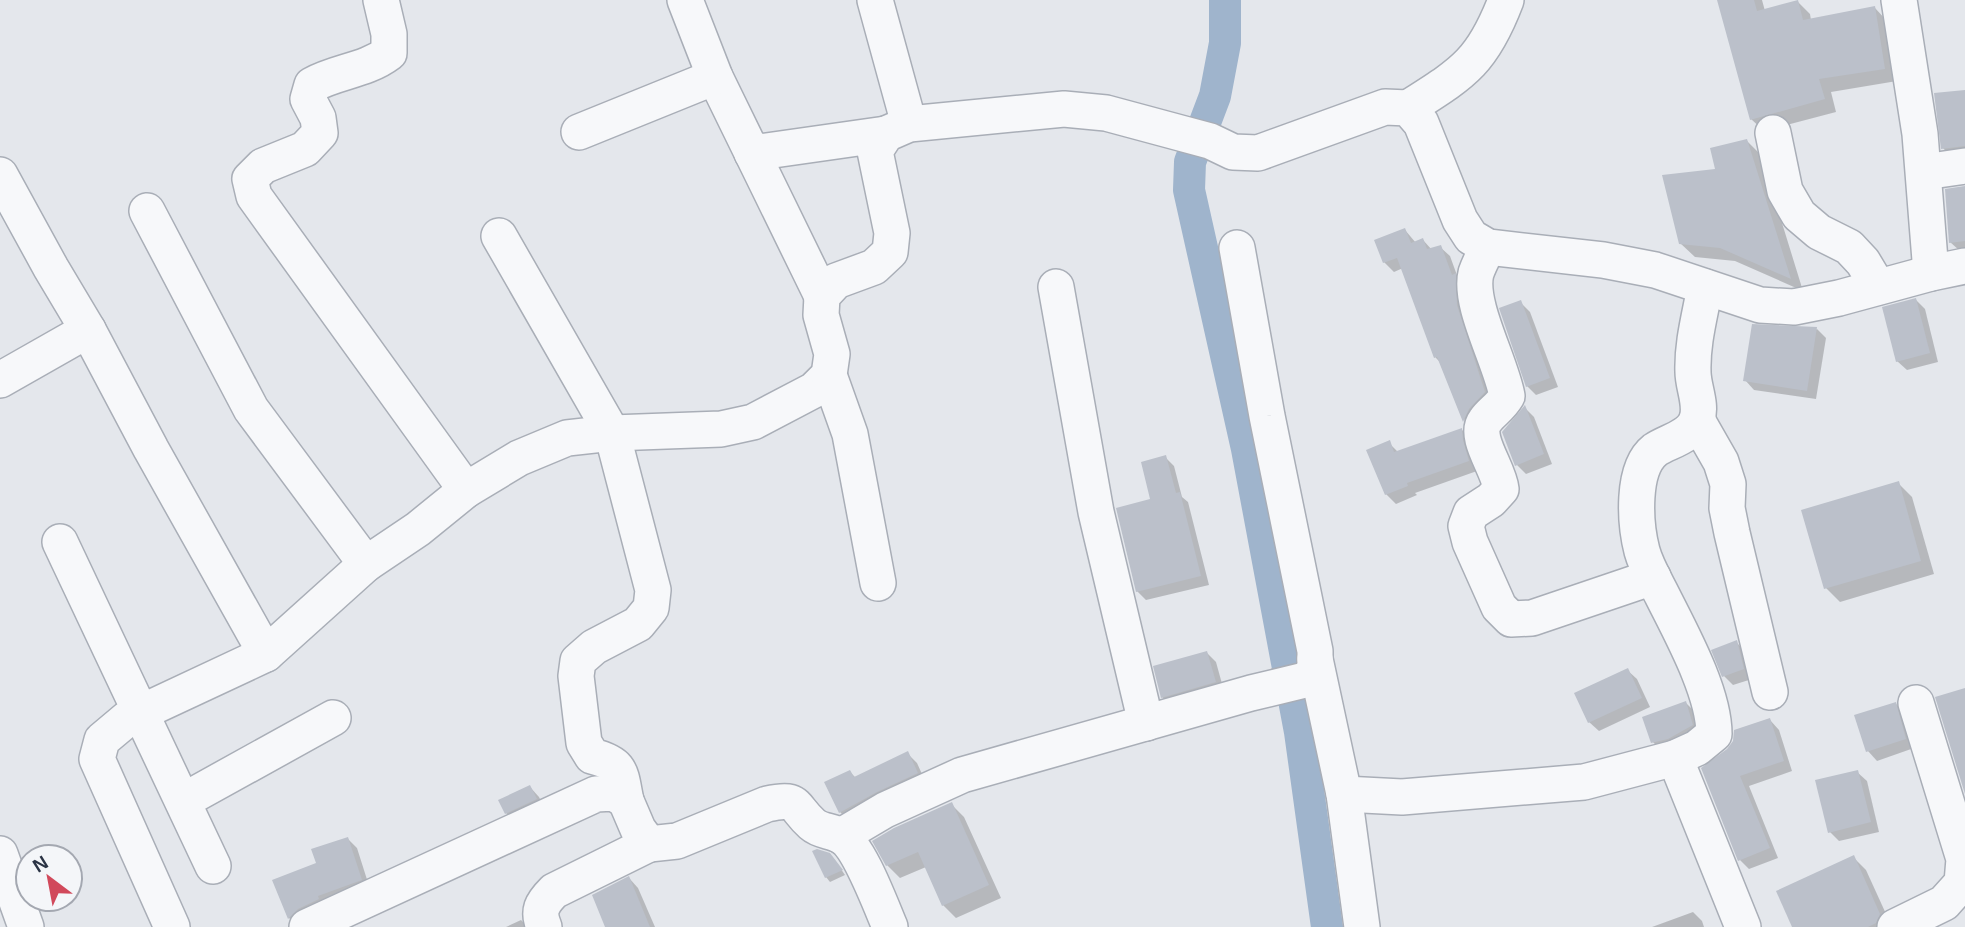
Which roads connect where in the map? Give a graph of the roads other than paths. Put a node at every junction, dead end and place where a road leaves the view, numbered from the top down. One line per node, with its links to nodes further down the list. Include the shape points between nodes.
1 (381, 0): 30 (street, via 389,53 374,64 312,85 308,99 320,133 305,149 263,166 250,179 254,196)
2 (685, 0): 6 (street)
3 (875, 0): 8 (street)
4 (1506, 0): 7 (street, via 1493,34 1477,57)
5 (1899, 0): 13 (street)
6 (715, 77): 9 (street); 11 (street)
7 (1408, 108): 8 (street, via 1385,107 1258,153 1233,152 1210,141 1106,113 1063,109); 17 (street, via 1421,123 1460,220 1471,237)
8 (897, 129): 11 (street); 24 (street, via 875,151 892,233 890,252 874,267 836,281)
9 (579, 132)
10 (1773, 133): 23 (street, via 1785,191 1799,215 1819,232 1849,247)
11 (752, 153): 24 (street)
12 (1965, 166): 13 (street)
13 (1924, 172): 20 (street)
14 (0, 175): 25 (street)
15 (147, 211): 32 (street, via 251,408)
16 (499, 236): 29 (street)
17 (1488, 247): 22 (street, via 1603,260 1655,270); 33 (street, via 1475,286 1507,396 1483,422 1481,433 1501,489 1471,513 1466,526 1499,607 1511,619 1532,618)
18 (1237, 248): 36 (street)
19 (1965, 266): 20 (street)
20 (1931, 273): 23 (street)
21 (1056, 287): 41 (street, via 1096,512)
22 (1705, 287): 23 (street, via 1760,305 1794,307); 28 (street, via 1693,349)
23 (1878, 287)
24 (822, 296): 26 (street, via 821,315 832,354)
25 (88, 330): 27 (street); 35 (street)
26 (829, 375): 29 (street, via 814,390 752,422 721,429); 34 (street, via 850,434)
27 (0, 380)
28 (1697, 421): 33 (street, via 1643,464 1637,487 1639,536); 37 (street, via 1728,484 1732,533)
29 (611, 433): 30 (street, via 567,438 519,458); 45 (street, via 653,590 651,608 638,624 594,647 578,661 576,676 584,743 592,756 610,761 620,772)
30 (466, 490): 32 (street)
31 (60, 542): 39 (street)
32 (366, 564): 35 (street)
33 (1653, 577): 42 (street, via 1684,638 1714,715 1714,734)
34 (878, 583)
35 (266, 654): 39 (street)
36 (1312, 669): 41 (street, via 1251,693); 43 (street)
37 (1770, 692)
38 (1916, 703): 57 (street, via 1964,859 1962,883 1944,903)
39 (141, 712): 44 (street); 51 (street, via 102,740 97,759)
40 (333, 718): 44 (street)
41 (1146, 723): 46 (street, via 962,775)
42 (1675, 758): 43 (street, via 1584,782 1402,797); 56 (street)
43 (1344, 794): 55 (street)
44 (183, 801): 49 (street)
45 (626, 801): 47 (street); 52 (street, via 614,793 597,794)
46 (841, 836): 47 (street, via 822,832 798,806 782,801 677,841); 54 (street, via 855,848)
47 (649, 844): 53 (street, via 554,891 542,903)
48 (0, 854): 50 (street)
49 (213, 866)
50 (26, 927)
51 (172, 927)
52 (307, 927)
53 (544, 927)
54 (890, 927)
55 (1362, 927)
56 (1743, 927)
57 (1895, 927)

